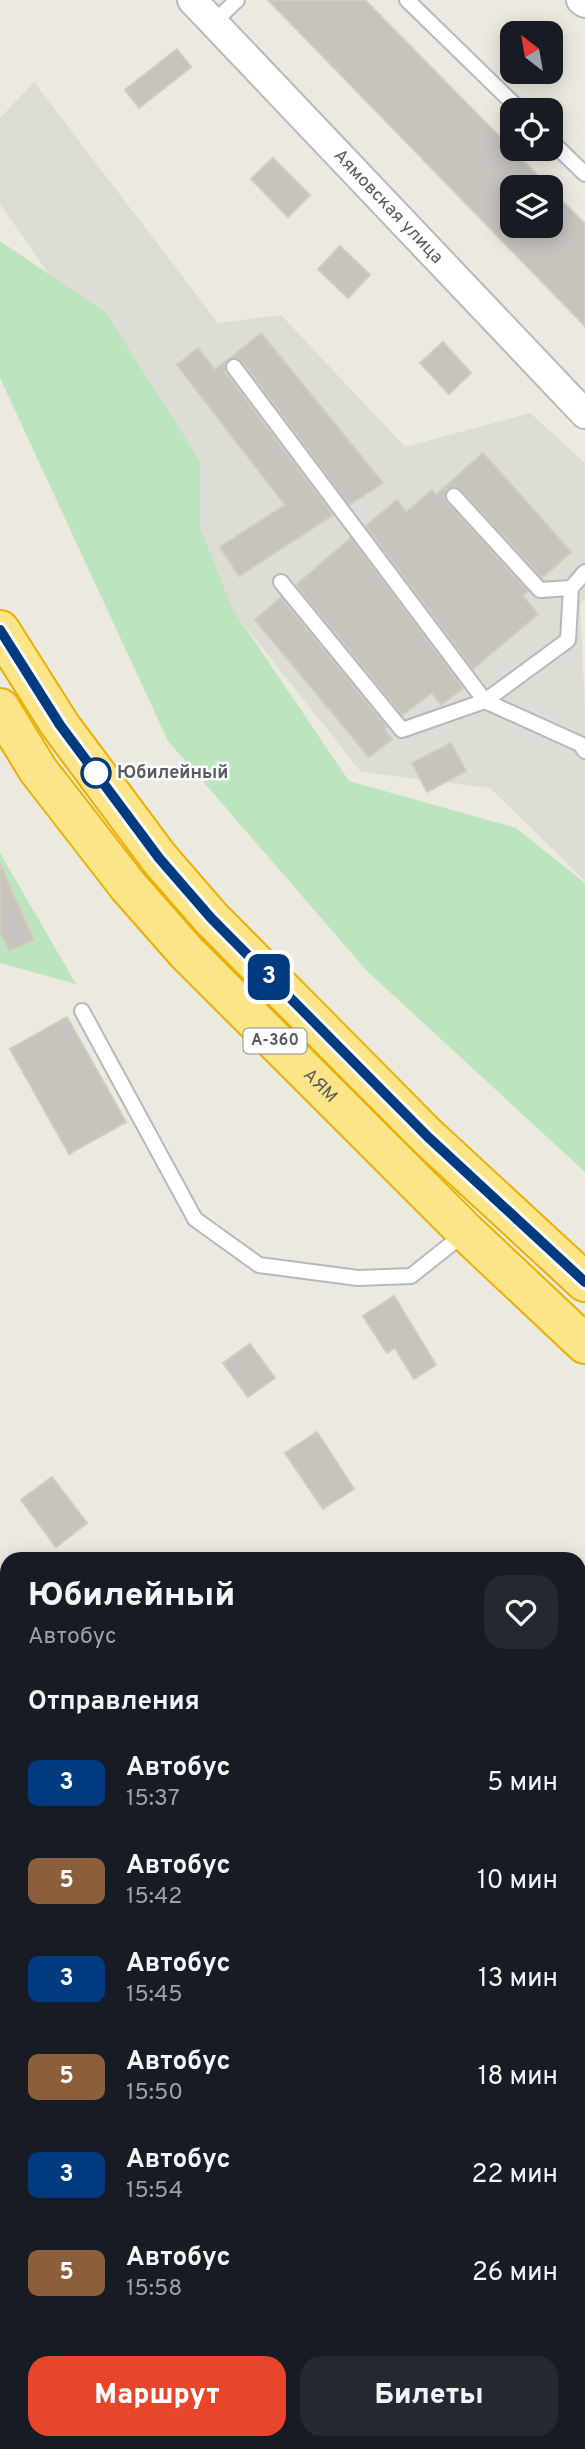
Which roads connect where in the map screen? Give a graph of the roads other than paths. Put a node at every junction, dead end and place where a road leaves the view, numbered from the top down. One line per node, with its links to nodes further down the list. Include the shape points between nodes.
1 (192, 0): 4 (street, Аямовская улица)
2 (237, 0): 4 (lane)
3 (407, 0): 5 (lane)
4 (213, 23): 9 (street, Аямовская улица)
5 (508, 98)
6 (563, 153): 7 (lane)
7 (585, 174)
8 (234, 367): 15 (lane)
9 (585, 414)
10 (454, 496): 13 (lane, via 540,590)
11 (585, 572): 13 (lane)
12 (281, 582): 15 (lane, via 402,730)
13 (571, 588): 15 (lane, via 568,640)
14 (0, 630): 20 (highway, А-360, via 60,725 159,858 211,918 428,1137)
15 (485, 701): 17 (lane, via 580,744)
16 (0, 708): 19 (highway, АЯМ / А-360, via 38,770 187,954)
17 (585, 751)
18 (82, 1011): 19 (lane, via 195,1219 259,1265 358,1278 411,1276)
19 (466, 1232): 21 (highway, АЯМ / А-360)
20 (585, 1282)
21 (585, 1344)

